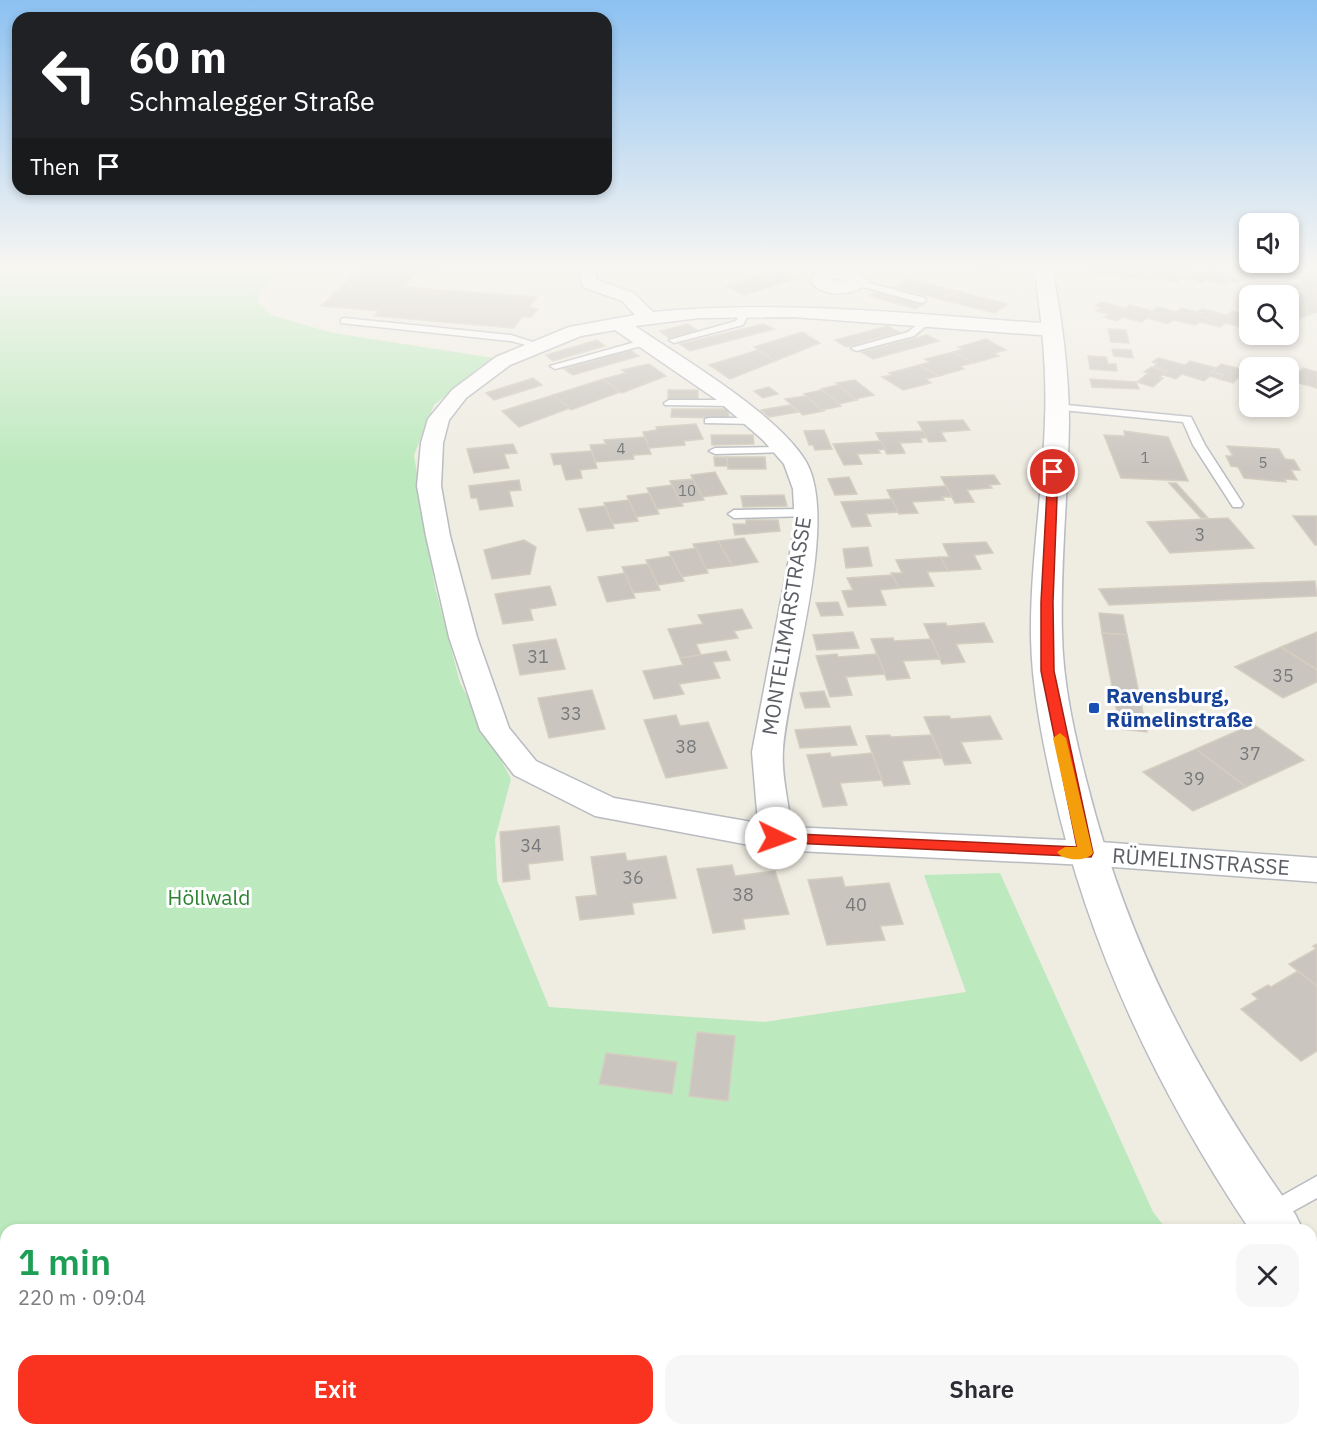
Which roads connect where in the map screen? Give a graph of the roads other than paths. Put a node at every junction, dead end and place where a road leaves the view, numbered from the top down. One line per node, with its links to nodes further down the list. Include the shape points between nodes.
1 (480, 335): 9 (lane)
2 (565, 335): 9 (street, RÜMELINSTRASSE)
3 (634, 335): 11 (lane)
4 (653, 335): 13 (street, MONTELIMARSTRASSE)
5 (694, 335): 8 (lane)
6 (907, 335): 10 (lane)
7 (1053, 335): 14 (street)
8 (674, 340)
9 (537, 345): 22 (street, RÜMELINSTRASSE, via 503,361 459,394 439,419 432,443 429,486 438,536 463,637 495,730 525,768 607,808)
10 (856, 348)
11 (555, 366)
12 (669, 403): 13 (lane)
13 (732, 403): 16 (street, MONTELIMARSTRASSE)
14 (1056, 407): 19 (lane, via 1187,420); 23 (street, via 1047,602 1048,671)
15 (709, 421): 16 (lane)
16 (754, 421): 17 (street, MONTELIMARSTRASSE)
17 (785, 450): 18 (lane); 20 (street, MONTELIMARSTRASSE, via 795,462 805,489)
18 (715, 451)
19 (1236, 504)
20 (807, 513): 21 (lane); 22 (street, MONTELIMARSTRASSE, via 767,752)
21 (734, 514)
22 (776, 838): 23 (street, RÜMELINSTRASSE)
23 (1086, 853): 24 (street, RÜMELINSTRASSE); 26 (street, via 1113,932 1158,1038)
24 (1317, 870)
25 (1317, 1186): 26 (lane)
26 (1273, 1223)

